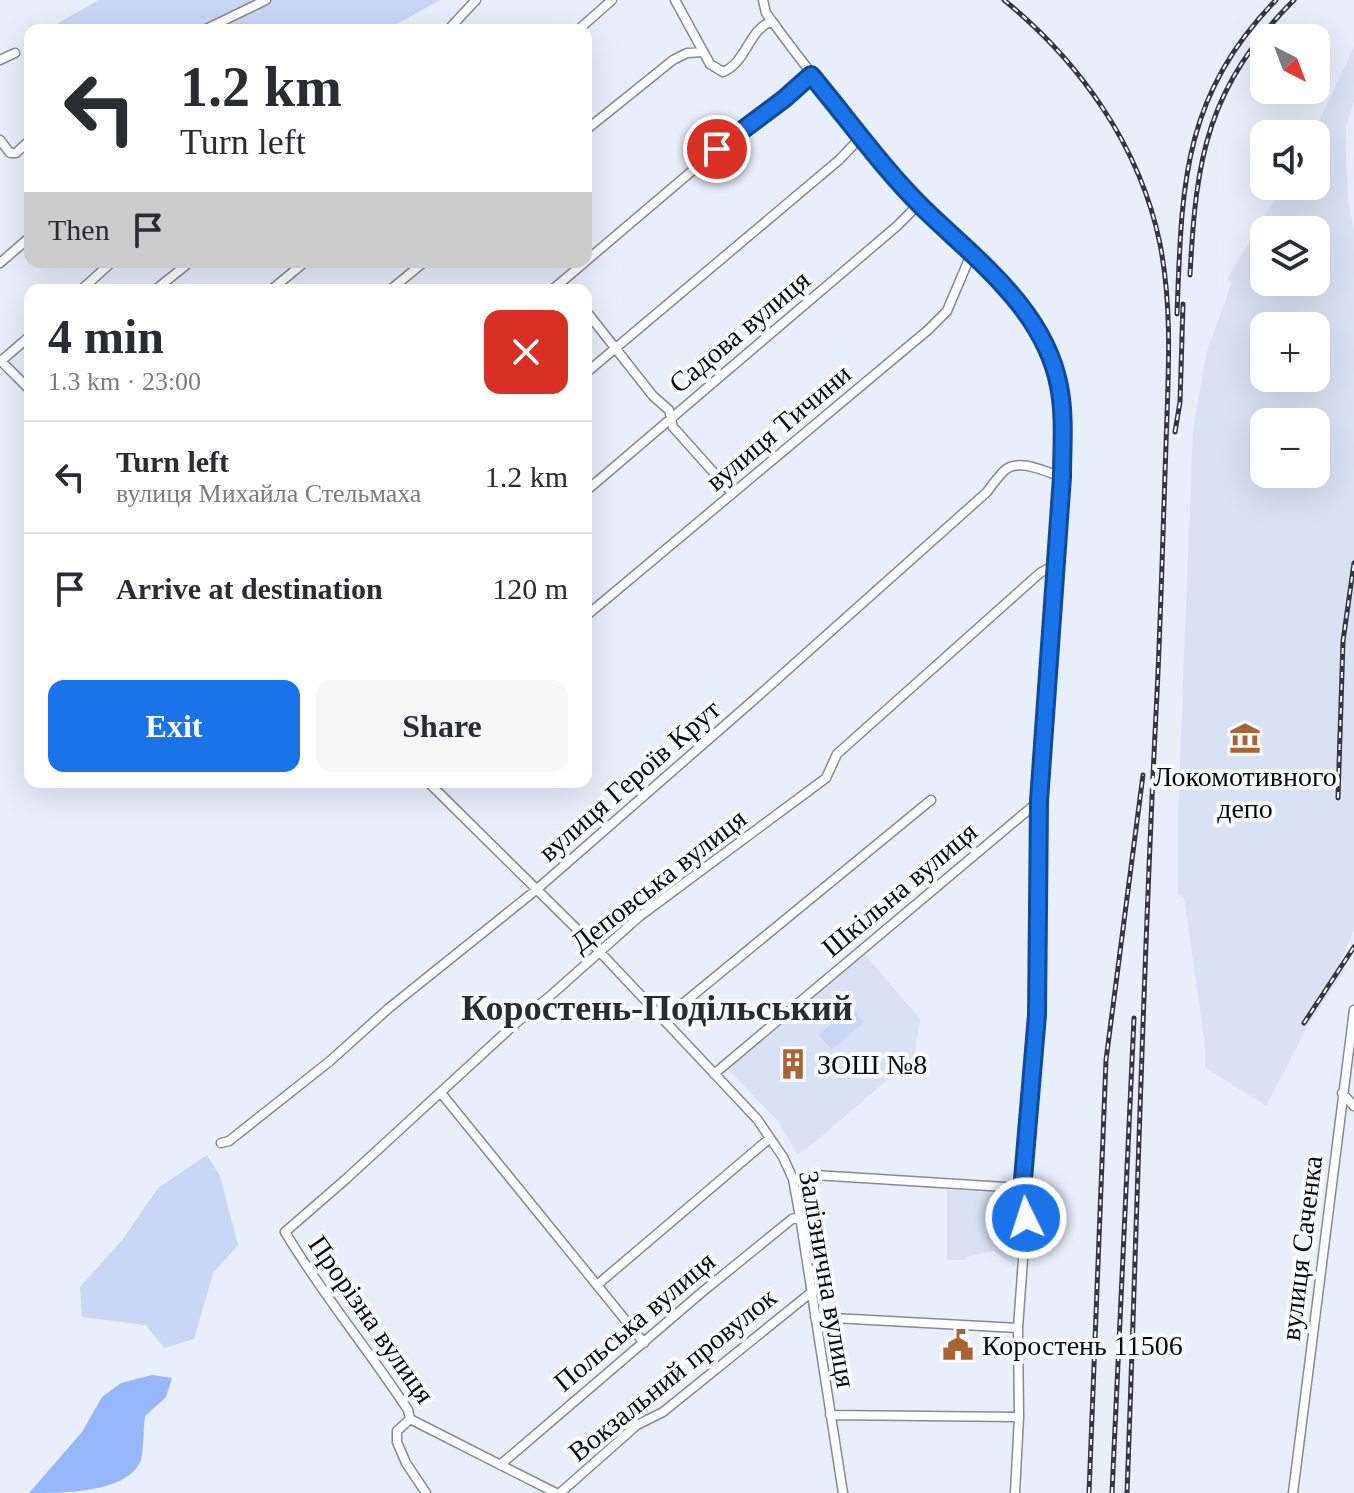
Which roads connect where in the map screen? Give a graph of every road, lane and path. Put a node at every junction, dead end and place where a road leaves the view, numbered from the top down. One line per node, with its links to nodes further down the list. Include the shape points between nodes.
1 (266, 0): 7 (street)
2 (476, 0): 8 (street)
3 (612, 0): 9 (street)
4 (675, 0): 10 (street)
5 (763, 0): 6 (street)
6 (772, 21): 10 (street, via 757,30 732,68 716,70); 13 (street)
7 (216, 24)
8 (454, 24)
9 (585, 24)
10 (703, 52): 14 (street, via 673,60)
11 (15, 53): 12 (street)
12 (0, 60)
13 (811, 75): 15 (street); 21 (street)
14 (592, 125)
15 (862, 136): 18 (street); 36 (street)
16 (0, 140): 17 (street, via 10,153)
17 (24, 146)
18 (919, 204): 20 (street); 40 (street, Садова вулиця)
19 (24, 242): 22 (street)
20 (972, 252): 41 (street, via 1023,309 1051,360 1063,423); 43 (street, вулиця Тичини, via 947,311)
21 (592, 257)
22 (0, 263)
23 (105, 268): 29 (street)
24 (182, 268): 30 (street)
25 (298, 268): 31 (street)
26 (417, 268): 32 (street)
27 (579, 268): 28 (street)
28 (562, 282): 33 (street)
29 (88, 284)
30 (162, 284)
31 (278, 284)
32 (397, 284)
33 (560, 284)
34 (592, 318): 36 (street)
35 (24, 341): 37 (street)
36 (616, 348): 38 (street); 40 (street)
37 (1, 361): 39 (street)
38 (592, 368)
39 (24, 383)
40 (672, 417): 42 (street, Садова вулиця); 43 (street, via 673,427)
41 (1062, 477): 44 (street); 49 (street, вулиця Героїв Крут, via 1021,465 1005,470 987,492)
42 (592, 486)
43 (732, 493): 45 (street, вулиця Тичини)
44 (1056, 564): 48 (street); 50 (street, Деповська вулиця, via 837,754 826,778)
45 (592, 611)
46 (434, 788): 49 (street, Залізнична вулиця)
47 (931, 800): 52 (street)
48 (1039, 801): 53 (street, Шкільна вулиця); 60 (street, via 1037,1015)
49 (536, 890): 50 (street, Залізнична вулиця); 58 (street, вулиця Героїв Крут, via 330,1061)
50 (599, 951): 52 (street, Залізнична вулиця); 54 (street, Деповська вулиця)
51 (1354, 1010): 55 (street, вулиця Саченка)
52 (664, 1019): 53 (street, Залізнична вулиця)
53 (714, 1074): 57 (street, Залізнична вулиця)
54 (441, 1093): 62 (street, Деповська вулиця); 63 (street)
55 (1342, 1093): 56 (street); 76 (street, вулиця Саченка)
56 (1354, 1106)
57 (770, 1138): 59 (street, Залізнична вулиця); 63 (street)
58 (221, 1143)
59 (793, 1179): 60 (street, via 815,1175); 61 (street, Залізнична вулиця)
60 (1022, 1191): 66 (street, via 1026,1218)
61 (800, 1217): 64 (street, Залізнична вулиця); 67 (street, Польська вулиця)
62 (285, 1232): 70 (street, Прорізна вулиця)
63 (597, 1285): 67 (street)
64 (813, 1291): 65 (street, Залізнична вулиця); 73 (street, Вокзальний провулок, via 663,1412 637,1425)
65 (815, 1317): 66 (street); 68 (street, Залізнична вулиця)
66 (1018, 1328): 69 (street)
67 (644, 1343): 71 (street, Польська вулиця)
68 (830, 1415): 69 (street); 74 (street, Залізнична вулиця)
69 (1019, 1417): 75 (street)
70 (410, 1419): 71 (street, Прорізна вулиця); 72 (street, via 397,1431 397,1442)
71 (500, 1465): 73 (street, Прорізна вулиця)
72 (426, 1493)
73 (558, 1493)
74 (843, 1493)
75 (1015, 1493)
76 (1293, 1493)

